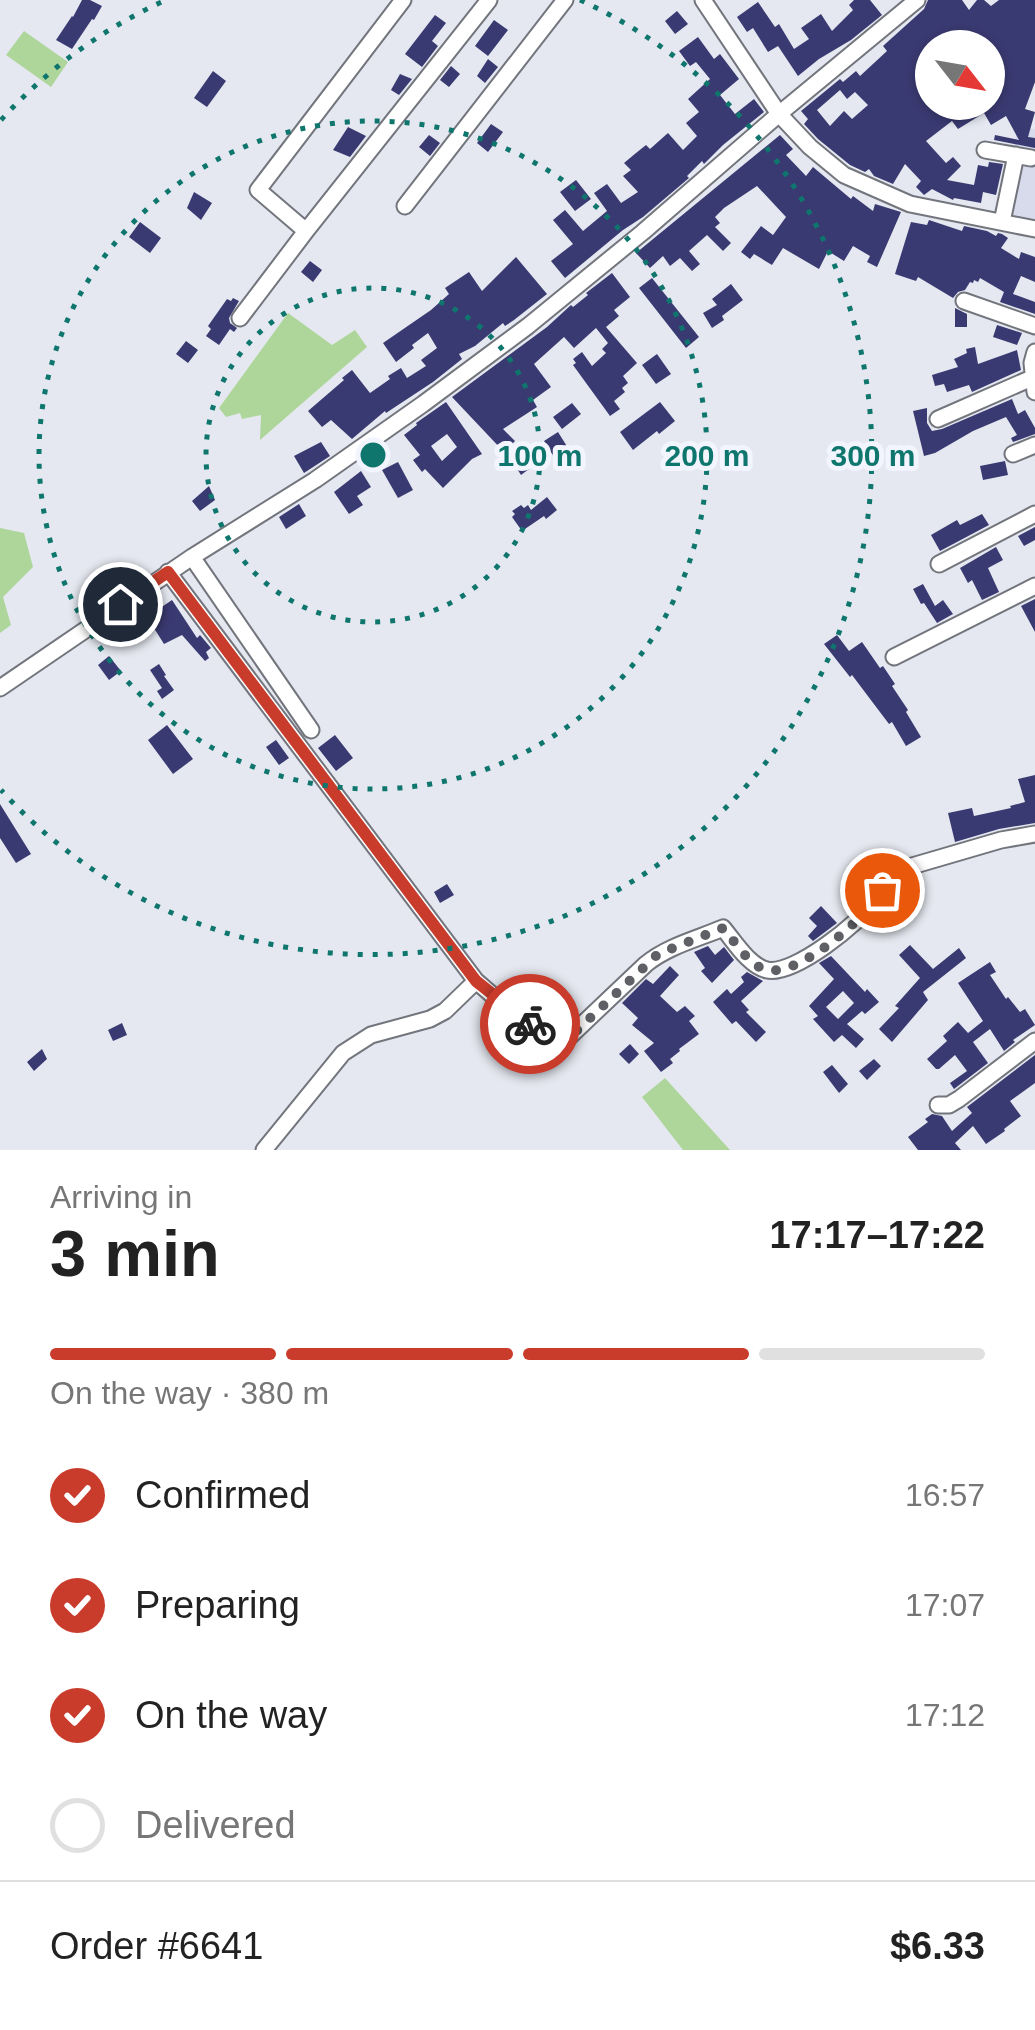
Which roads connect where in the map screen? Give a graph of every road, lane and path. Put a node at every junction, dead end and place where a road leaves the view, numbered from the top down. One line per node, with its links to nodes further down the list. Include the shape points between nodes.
1 (403, 0): 11 (street, via 258,190)
2 (489, 0): 11 (street)
3 (565, 0): 8 (street)
4 (703, 0): 6 (street)
5 (918, 0): 6 (street)
6 (779, 114): 9 (street, via 844,175 910,204); 22 (street, via 528,326 315,480)
7 (985, 150): 9 (street, via 1024,157)
8 (405, 206)
9 (1002, 222): 10 (street)
10 (1035, 229)
11 (306, 230): 13 (street)
12 (964, 301): 14 (street)
13 (240, 318)
14 (1035, 326)
15 (1035, 352): 16 (street)
16 (1034, 377): 17 (street); 18 (street)
17 (1035, 392)
18 (938, 420)
19 (1035, 444): 20 (street)
20 (1013, 454)
21 (1035, 514): 23 (street)
22 (192, 557): 24 (street); 28 (street)
23 (940, 564)
24 (168, 572): 27 (street); 30 (street)
25 (1035, 586): 26 (street)
26 (894, 658)
27 (0, 688)
28 (311, 730)
29 (1035, 834): 30 (street, via 888,873 875,901 855,921 791,968 760,968 723,928 674,947 646,964 564,1040 546,1035)
30 (476, 981): 33 (street, via 445,1011 372,1035 343,1053)
31 (1035, 1041): 32 (street, via 959,1099)
32 (938, 1106)
33 (264, 1150)

